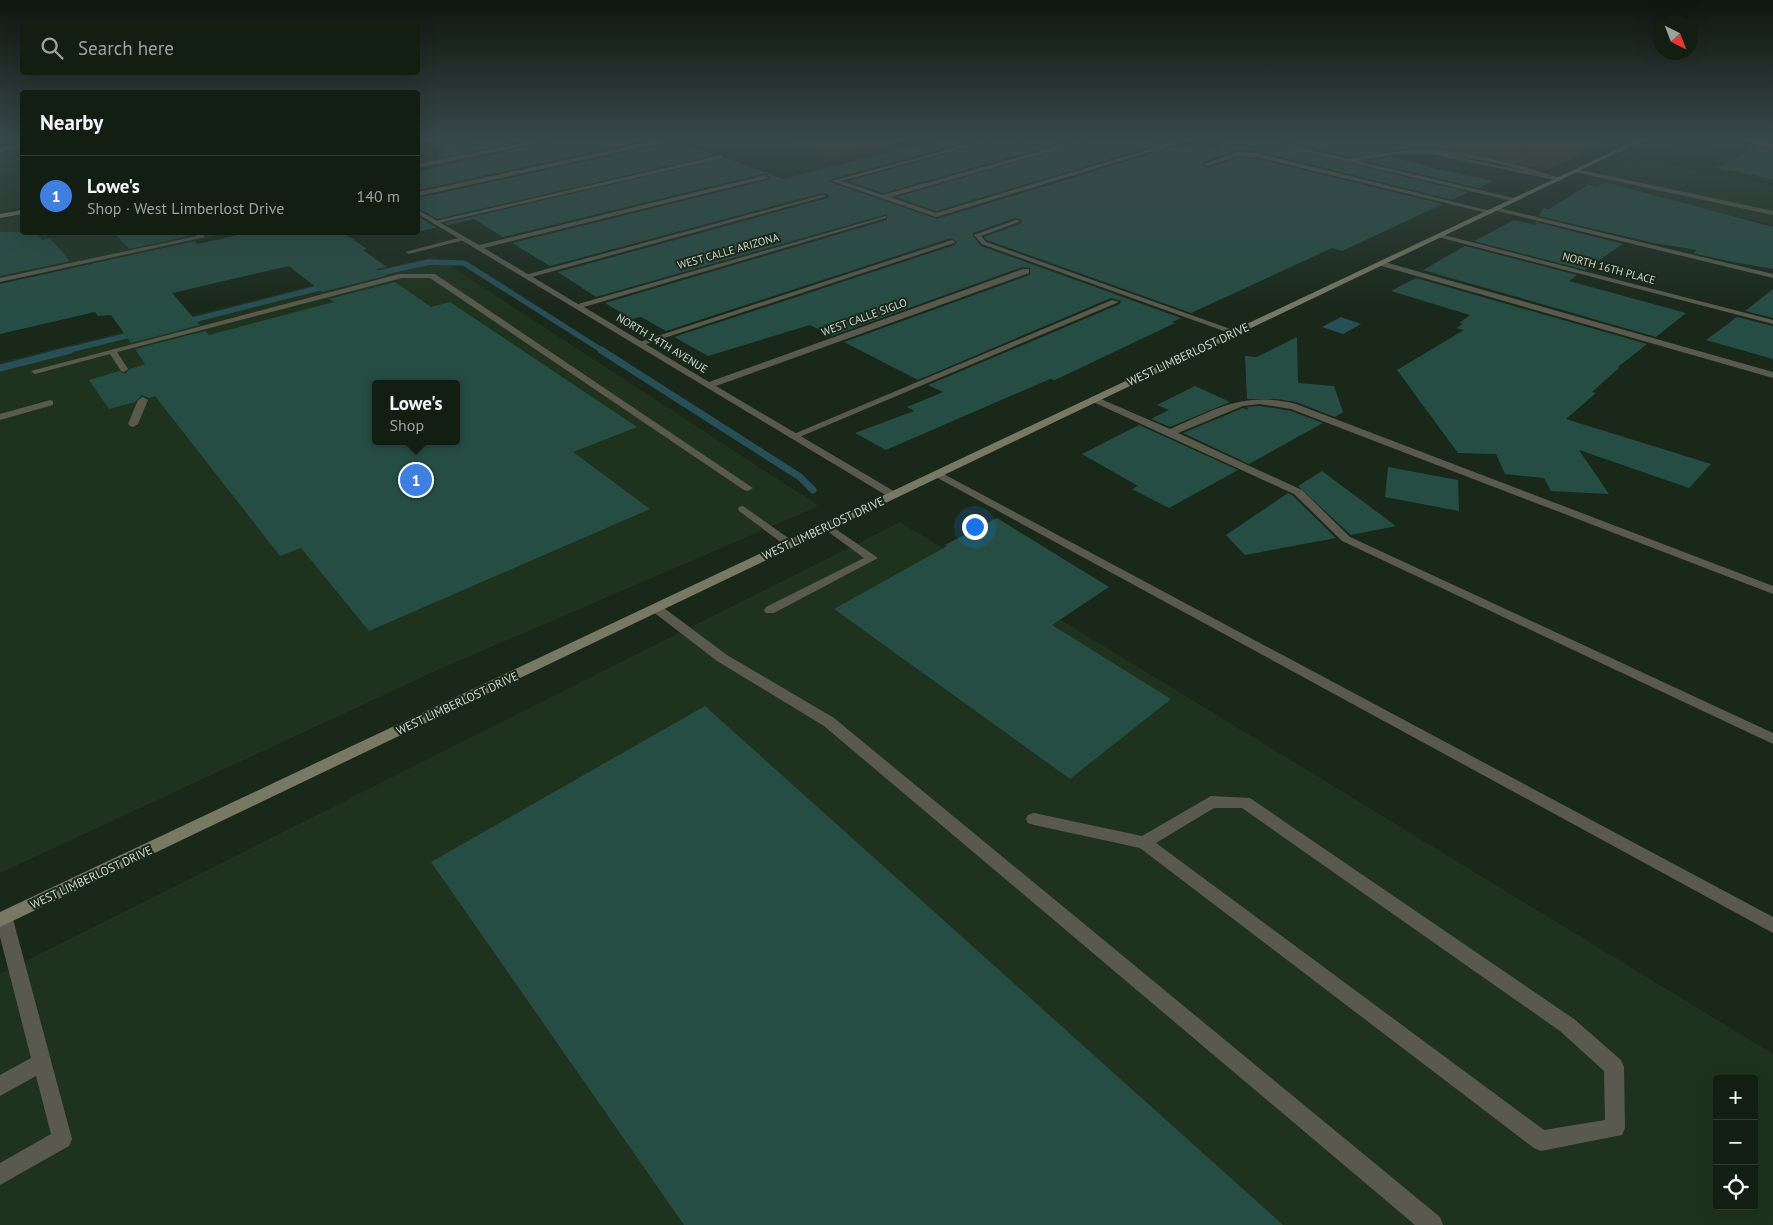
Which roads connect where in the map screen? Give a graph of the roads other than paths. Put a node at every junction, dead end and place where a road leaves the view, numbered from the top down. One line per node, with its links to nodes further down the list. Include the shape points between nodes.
1 (552, 195): 20 (street)
2 (692, 195): 25 (street)
3 (876, 195): 11 (street)
4 (894, 195): 11 (street)
5 (1000, 195): 11 (street, via 936,215)
6 (1430, 195): 13 (street)
7 (1496, 195): 12 (street)
8 (1526, 195): 12 (street, WEST LIMBERLOST DRIVE)
9 (1689, 195): 16 (street)
10 (824, 196): 29 (street)
11 (884, 198)
12 (1516, 200): 13 (street, WEST LIMBERLOST DRIVE)
13 (1493, 210): 22 (street, WEST LIMBERLOST DRIVE); 30 (street)
14 (20, 212): 17 (street)
15 (420, 213): 20 (street, NORTH 14TH AVENUE)
16 (1773, 213)
17 (0, 216)
18 (884, 217): 33 (street, WEST CALLE ARIZONA)
19 (1018, 221): 35 (street, via 977,235 989,245)
20 (434, 222): 23 (street, NORTH 14TH AVENUE)
21 (201, 235): 31 (street)
22 (1440, 236): 27 (street, WEST LIMBERLOST DRIVE); 34 (street, NORTH 16TH PLACE)
23 (462, 239): 25 (street, NORTH 14TH AVENUE); 26 (street)
24 (952, 242): 36 (street)
25 (476, 248): 29 (street, NORTH 14TH AVENUE)
26 (409, 252)
27 (1381, 264): 35 (street, WEST LIMBERLOST DRIVE); 40 (street)
28 (1026, 271): 41 (street, WEST CALLE SIGLO)
29 (525, 276): 33 (street, NORTH 14TH AVENUE)
30 (1773, 276)
31 (0, 280)
32 (1115, 302): 48 (street)
33 (580, 306): 36 (street, NORTH 14TH AVENUE)
34 (1773, 322)
35 (1235, 332): 42 (street, WEST LIMBERLOST DRIVE)
36 (640, 343): 41 (street, NORTH 14TH AVENUE)
37 (112, 351): 38 (street); 39 (street); 50 (street, via 402,276 432,276)
38 (124, 370)
39 (35, 371)
40 (1773, 375)
41 (709, 385): 48 (street, NORTH 14TH AVENUE)
42 (1094, 399): 47 (street); 49 (street, WEST LIMBERLOST DRIVE)
43 (143, 400): 46 (street)
44 (50, 403): 45 (street)
45 (0, 417)
46 (133, 424)
47 (1170, 433): 55 (street, via 1241,403 1260,401 1293,406); 58 (street, via 1298,492 1346,539)
48 (794, 436): 51 (street, NORTH 14TH AVENUE)
49 (938, 474): 51 (street, WEST LIMBERLOST DRIVE); 62 (street)
50 (748, 488)
51 (893, 495): 53 (street, WEST LIMBERLOST DRIVE)
52 (743, 509): 54 (street)
53 (827, 526): 54 (street, WEST LIMBERLOST DRIVE); 57 (street, via 872,558)
54 (790, 544): 56 (street, WEST LIMBERLOST DRIVE)
55 (1773, 590)
56 (656, 608): 61 (street, WEST LIMBERLOST DRIVE); 66 (street, via 722,658 828,722)
57 (770, 610)
58 (1773, 739)
59 (1034, 818): 60 (street)
60 (1144, 843): 60 (street, via 1541,1141 1615,1128 1614,1067 1567,1025 1245,802 1211,802)
61 (2, 919): 63 (street)
62 (1773, 926)
63 (42, 1062): 64 (street); 65 (street, via 62,1139)
64 (0, 1086)
65 (0, 1175)
66 (1432, 1225)

